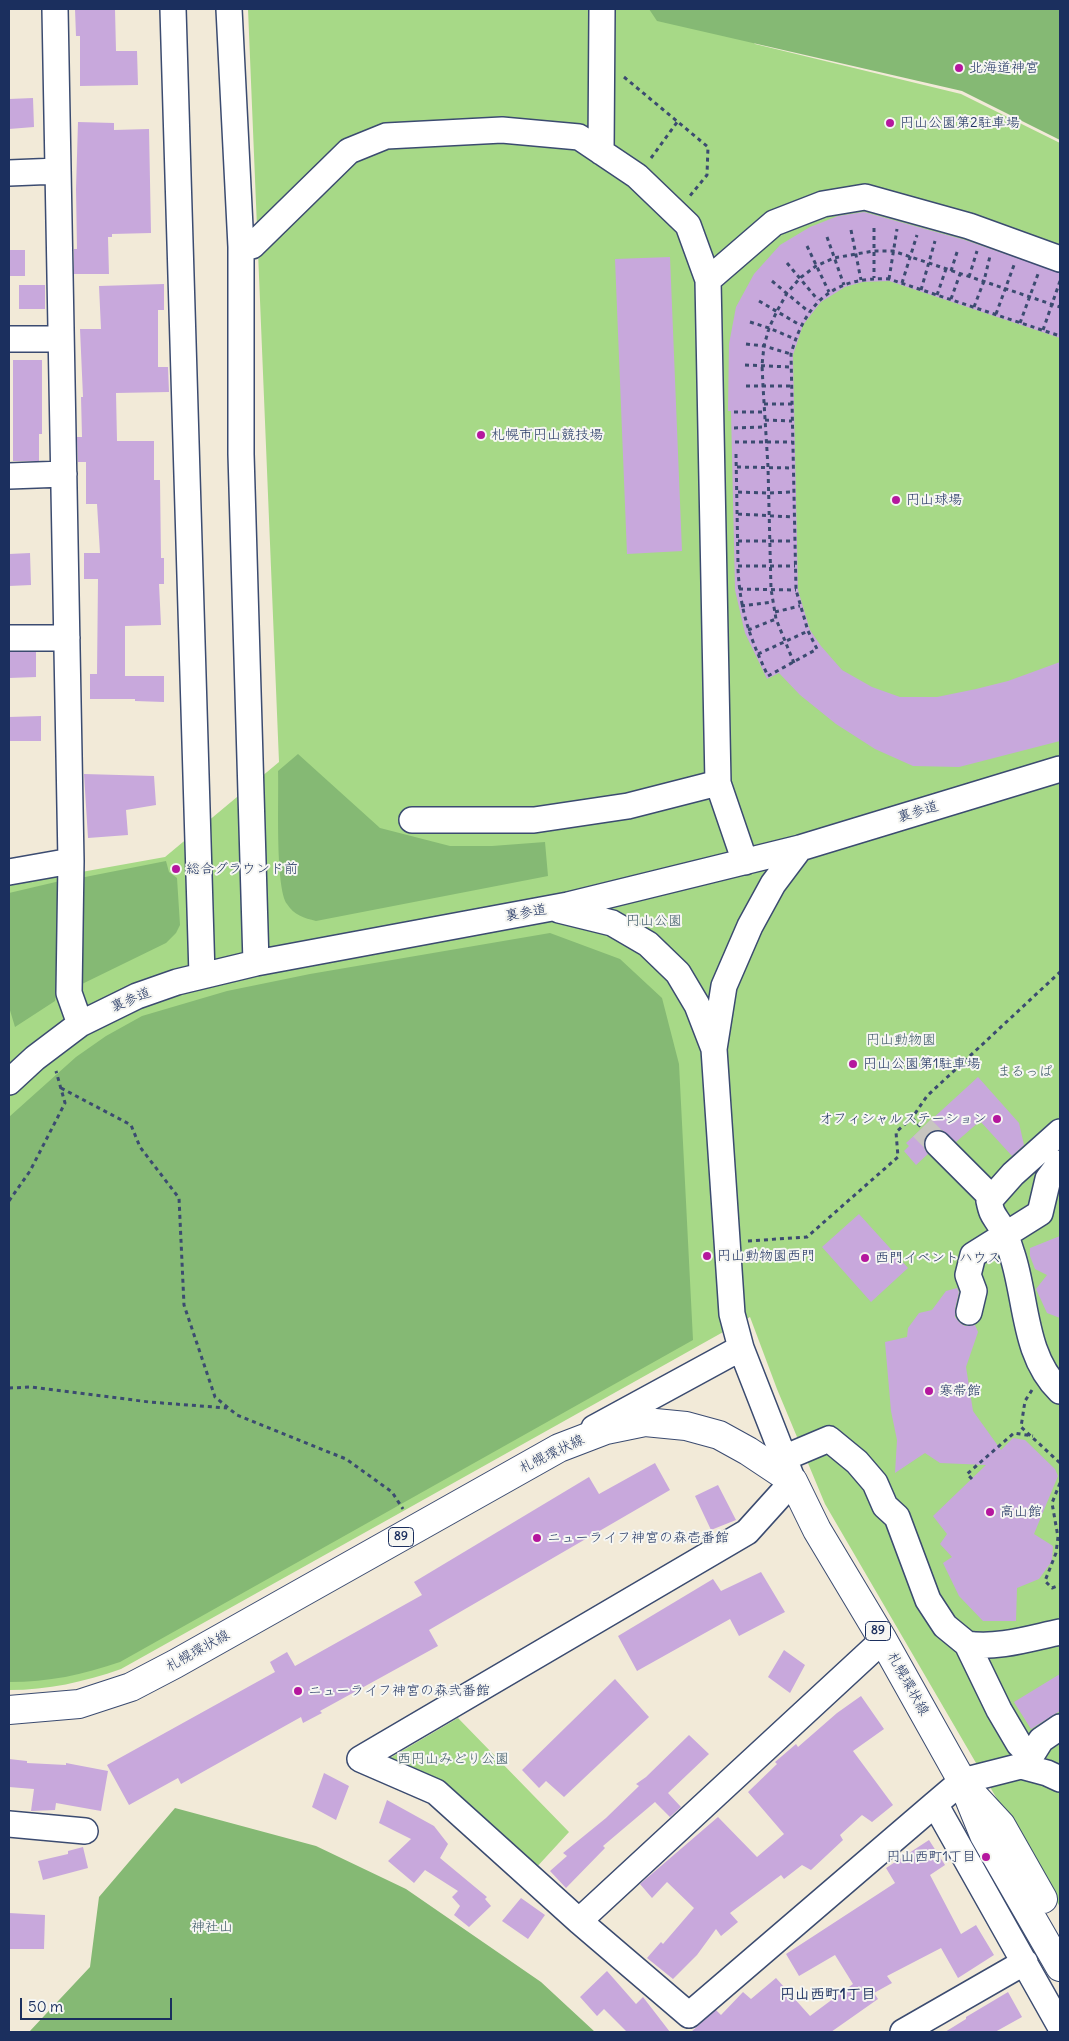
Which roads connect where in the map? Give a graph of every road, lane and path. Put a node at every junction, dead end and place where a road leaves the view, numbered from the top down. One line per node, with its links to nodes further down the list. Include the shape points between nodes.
1 (55, 9): 8 (street)
2 (173, 9): 132 (street)
3 (229, 9): 20 (street)
4 (602, 9): 5 (street)
5 (602, 58): 6 (path); 7 (street)
6 (678, 121): 10 (path); 11 (path, via 708,147 707,175)
7 (601, 152): 10 (street); 20 (street, via 580,137 502,130 386,136 349,151 252,246)
8 (58, 171): 9 (street); 68 (street)
9 (9, 174)
10 (637, 176): 11 (street)
11 (676, 214): 40 (street, via 688,225)
12 (874, 228): 23 (path)
13 (897, 229): 24 (path)
14 (851, 230): 25 (path)
15 (917, 235): 26 (path)
16 (827, 237): 28 (path)
17 (935, 241): 31 (path)
18 (978, 245): 36 (path)
19 (807, 246): 32 (path)
20 (241, 247): 130 (street, via 241,454)
21 (958, 249): 34 (path)
22 (992, 249): 44 (path)
23 (873, 251): 24 (path); 25 (path); 38 (path)
24 (893, 251): 26 (path); 39 (path)
25 (855, 253): 28 (path); 41 (path)
26 (910, 256): 31 (path); 45 (path)
27 (1016, 257): 47 (path)
28 (834, 258): 32 (path); 46 (path)
29 (1051, 262): 40 (street, via 969,226 864,197 823,204 774,223); 52 (path)
30 (787, 263): 37 (path)
31 (930, 264): 33 (path); 48 (path)
32 (816, 266): 37 (path); 49 (path)
33 (946, 269): 34 (path); 51 (path)
34 (951, 271): 35 (path)
35 (960, 274): 36 (path); 53 (path)
36 (969, 277): 44 (path)
37 (800, 278): 50 (path); 54 (path)
38 (874, 278): 39 (path); 41 (path)
39 (889, 279): 45 (path)
40 (708, 280): 123 (street)
41 (861, 280): 46 (path)
42 (1060, 280): 56 (path)
43 (772, 281): 50 (path)
44 (984, 281): 47 (path); 57 (path)
45 (902, 283): 48 (path)
46 (844, 285): 49 (path)
47 (1005, 289): 52 (path); 61 (path)
48 (921, 290): 51 (path)
49 (830, 292): 54 (path)
50 (787, 293): 59 (path); 60 (path)
51 (937, 295): 53 (path)
52 (1030, 297): 56 (path); 63 (path)
53 (951, 299): 57 (path)
54 (818, 300): 60 (path)
55 (760, 302): 59 (path)
56 (1052, 304): 58 (path); 66 (path)
57 (974, 307): 61 (path)
58 (1060, 307)
59 (777, 311): 64 (path); 65 (path)
60 (809, 312): 64 (path)
61 (996, 314): 63 (path)
62 (750, 322): 65 (path)
63 (1020, 323): 66 (path)
64 (800, 325): 70 (path)
65 (769, 328): 70 (path); 72 (path)
66 (1043, 330): 67 (path)
67 (1060, 336)
68 (61, 338): 69 (street); 93 (street)
69 (9, 339)
70 (795, 339): 73 (path)
71 (746, 344): 72 (path)
72 (764, 346): 73 (path); 75 (path)
73 (791, 354): 76 (path)
74 (745, 365): 75 (path)
75 (762, 365): 76 (path); 78 (path)
76 (791, 367): 79 (path)
77 (746, 386): 78 (path)
78 (763, 386): 79 (path); 80 (path)
79 (791, 386): 81 (path)
80 (764, 404): 81 (path); 82 (path)
81 (792, 404): 84 (path)
82 (764, 412): 83 (path); 86 (path, via 734,412)
83 (765, 420): 84 (path); 85 (path)
84 (792, 421): 88 (path)
85 (765, 427): 86 (path); 89 (path)
86 (734, 428): 87 (path)
87 (735, 442): 89 (path); 90 (path)
88 (792, 442): 89 (path); 92 (path)
89 (766, 443): 91 (path)
90 (737, 467): 91 (path); 95 (path)
91 (768, 467): 92 (path); 97 (path)
92 (792, 468): 96 (path)
93 (64, 474): 94 (street); 118 (street)
94 (9, 476)
95 (738, 492): 97 (path); 98 (path)
96 (792, 492): 97 (path); 100 (path)
97 (768, 494): 99 (path)
98 (738, 514): 99 (path); 101 (path)
99 (769, 516): 100 (path); 103 (path)
100 (793, 517): 102 (path)
101 (738, 541): 103 (path); 104 (path)
102 (794, 541): 103 (path); 106 (path)
103 (770, 542): 105 (path)
104 (738, 566): 105 (path); 107 (path)
105 (770, 566): 106 (path); 108 (path)
106 (795, 566): 109 (path)
107 (739, 589): 108 (path); 111 (path)
108 (771, 589): 109 (path); 110 (path)
109 (796, 590): 112 (path)
110 (772, 602): 111 (path); 113 (path)
111 (742, 606): 115 (path)
112 (800, 606): 113 (path); 116 (path)
113 (775, 612): 114 (path)
114 (776, 620): 115 (path); 119 (path)
115 (748, 630): 120 (path)
116 (808, 631): 119 (path); 121 (path, via 817,649)
117 (9, 638): 118 (street)
118 (67, 638): 126 (street)
119 (784, 642): 120 (path); 121 (path)
120 (758, 654): 121 (path, via 768,676)
121 (794, 663)
122 (1060, 769): 125 (street, 裏参道)
123 (718, 783): 124 (street, via 628,806 534,820); 127 (street)
124 (412, 820)
125 (800, 848): 127 (street, 裏参道); 135 (street, via 773,884 750,926 724,986)
126 (71, 861): 128 (street); 133 (street, via 69,993)
127 (745, 862): 129 (street, 裏参道)
128 (9, 872)
129 (554, 908): 130 (street, 裏参道); 135 (street, via 612,922 648,944 678,973 697,1005)
130 (256, 963): 132 (street, 裏参道)
131 (1060, 972): 138 (path, via 927,1096)
132 (202, 975): 133 (street, 裏参道, via 137,996)
133 (80, 1024): 134 (street, 裏参道)
134 (49, 1048): 136 (street, 裏参道); 137 (path)
135 (714, 1048): 145 (street)
136 (9, 1082)
137 (61, 1088): 143 (path, via 65,1103 30,1171); 150 (path, via 131,1125 140,1147 179,1198 184,1304 215,1397)
138 (912, 1118): 140 (path); 145 (path, via 896,1132 898,1157 806,1237)
139 (1060, 1132): 142 (street, via 1013,1174)
140 (930, 1136): 142 (street)
141 (1060, 1162): 144 (street, via 1048,1179 1040,1213)
142 (992, 1198): 144 (street, via 989,1201 992,1215)
143 (9, 1201)
144 (1005, 1236): 146 (street, via 973,1255 968,1275 974,1291); 148 (street, via 1020,1282 1034,1351)
145 (727, 1242): 147 (street, via 732,1314)
146 (970, 1312)
147 (741, 1348): 152 (street); 154 (street)
148 (1054, 1382): 151 (path, via 1034,1386 1025,1401 1021,1426)
149 (9, 1388): 150 (path, via 31,1387)
150 (228, 1408): 157 (path, via 237,1415 346,1459 392,1492)
151 (1034, 1436): 153 (path); 155 (path, via 1014,1433 967,1474)
152 (559, 1448): 154 (main road, 札幌環状線 / 89, via 606,1430 644,1422 686,1426 719,1435); 157 (main road, 札幌環状線 / 89)
153 (1060, 1462)
154 (789, 1469): 160 (main road, 札幌環状線 / 89, via 817,1530); 161 (street, via 829,1439 857,1462 875,1484 885,1506 897,1517 928,1600 946,1626); 170 (street, via 747,1532 360,1759 436,1792)
155 (972, 1479)
156 (1060, 1483): 158 (path, via 1052,1503 1058,1537 1056,1552 1045,1581 1052,1588)
157 (415, 1529): 162 (main road, 札幌環状線 / 89, via 131,1687 79,1704)
158 (1060, 1584)
159 (1060, 1632): 161 (street, via 979,1646)
160 (883, 1640): 166 (main road, 札幌環状線 / 89); 170 (street)
161 (967, 1644): 164 (street)
162 (9, 1710)
163 (1060, 1727): 164 (street, via 1041,1740)
164 (1026, 1761): 165 (street); 166 (street)
165 (1060, 1779)
166 (962, 1781): 167 (street); 171 (main road, 札幌環状線 / 89, via 1001,1825); 173 (main road, 札幌環状線 / 89, via 984,1835)
167 (935, 1804): 170 (street, via 689,2015); 172 (street)
168 (9, 1824): 169 (street)
169 (85, 1831)
170 (579, 1921)
171 (1060, 1929)
172 (1024, 1962): 174 (street); 175 (street)
173 (1060, 1967)
174 (1060, 2026)
175 (903, 2032)

